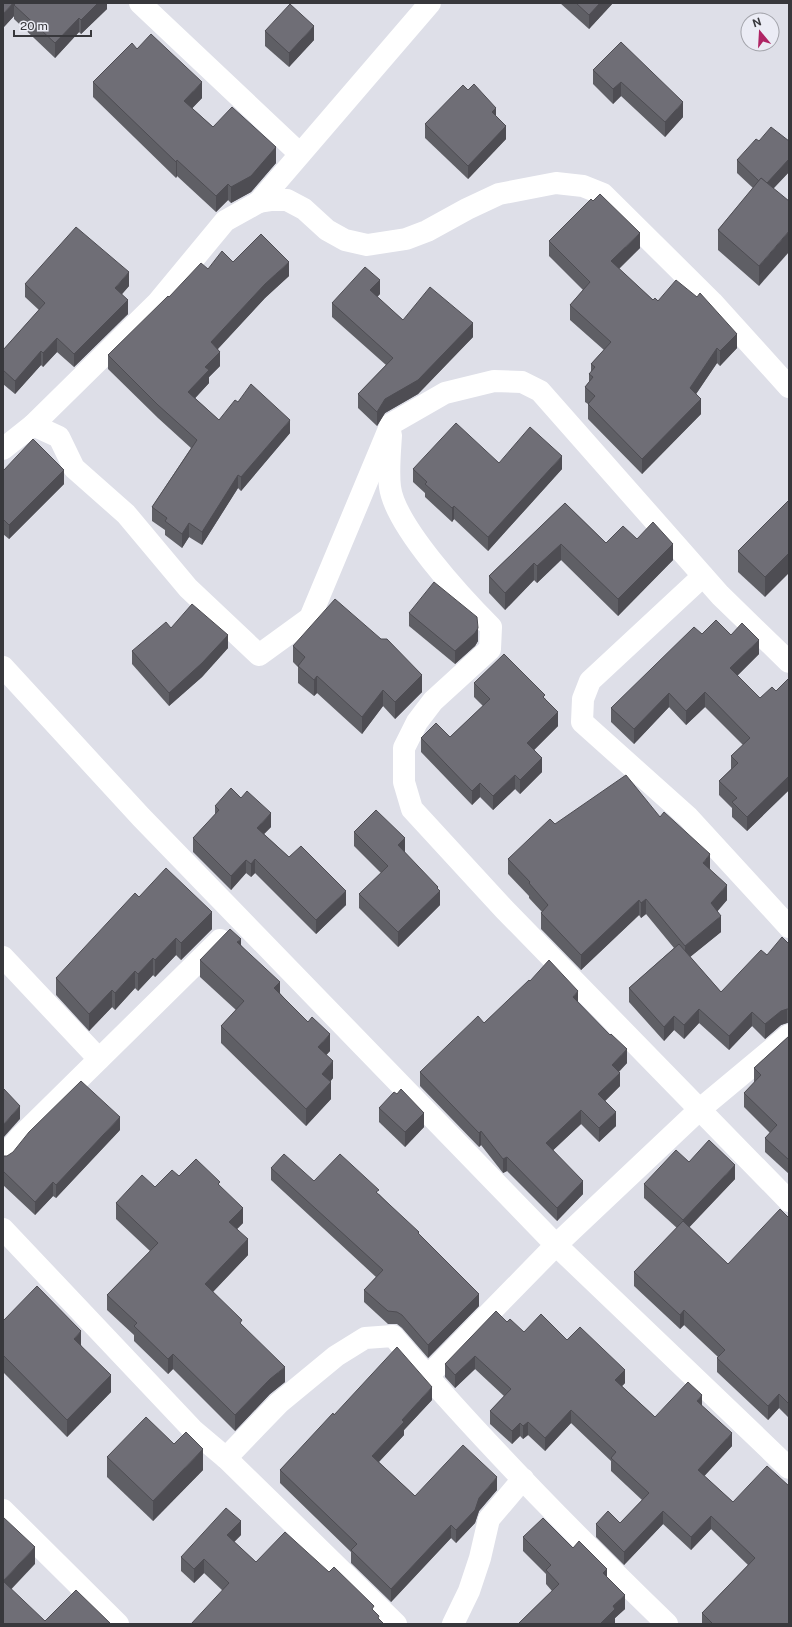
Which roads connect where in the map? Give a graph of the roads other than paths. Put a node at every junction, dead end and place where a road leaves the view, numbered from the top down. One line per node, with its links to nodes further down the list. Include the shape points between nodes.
1 (140, 3): 3 (street)
2 (430, 3): 3 (street)
3 (300, 154): 4 (street)
4 (259, 202): 5 (street, via 287,200 304,209 327,230 339,237 367,245 406,239 427,231 499,194 556,183 583,186 603,194 712,302); 7 (street, via 224,221 158,302)
5 (789, 387)
6 (391, 424): 7 (street, via 310,618 259,655 188,588 126,514 74,468 59,437); 9 (street, via 445,393 494,382 522,382 540,391); 17 (street, via 390,488 401,517 459,595 491,628 490,649 433,701 417,722 404,748 404,782 412,809 504,909)
7 (33, 425): 8 (street)
8 (3, 449)
9 (703, 576): 10 (street); 13 (street, via 590,681 583,699 582,722 688,817)
10 (789, 662)
11 (3, 666): 12 (street, via 141,817)
12 (240, 919): 16 (street); 21 (street)
13 (789, 926)
14 (3, 958): 16 (street)
15 (789, 1035): 17 (street)
16 (98, 1059): 18 (street)
17 (699, 1110): 19 (street); 21 (street)
18 (3, 1157)
19 (789, 1201)
20 (3, 1230): 23 (street, via 194,1431)
21 (556, 1245): 22 (street); 24 (street)
22 (427, 1377): 23 (street, via 392,1336 365,1338 336,1356 279,1403); 25 (street)
23 (226, 1458): 28 (street)
24 (789, 1468)
25 (523, 1479): 29 (street, via 489,1519 469,1592); 30 (street)
26 (3, 1510): 27 (street)
27 (118, 1624)
28 (396, 1624)
29 (453, 1624)
30 (667, 1624)

